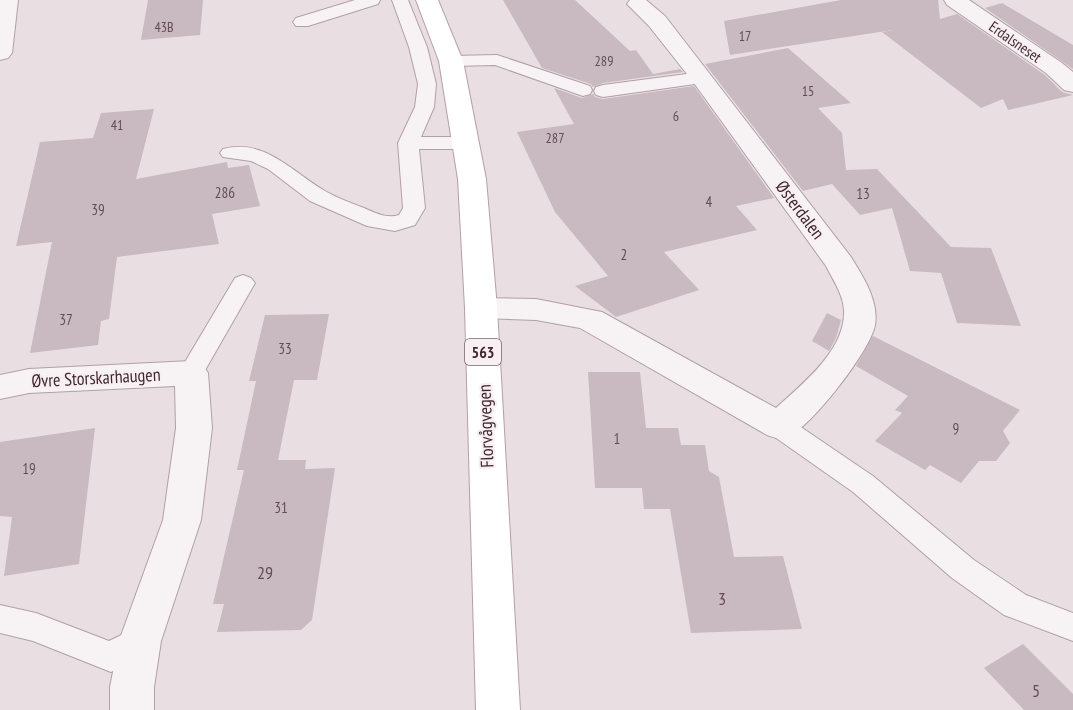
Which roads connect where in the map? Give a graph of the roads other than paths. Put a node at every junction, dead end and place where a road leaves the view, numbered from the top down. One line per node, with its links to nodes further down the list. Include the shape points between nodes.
1 (7, 0): 8 (street)
2 (372, 0): 7 (lane)
3 (400, 0): 14 (lane, via 427,81 427,96)
4 (427, 0): 9 (main road, Florvågvegen / 563)
5 (956, 0): 11 (street, Erdalsneset)
6 (638, 4): 10 (street, Østerdalen, via 657,21)
7 (302, 22)
8 (0, 53)
9 (451, 61): 12 (lane, via 497,60); 15 (main road, Florvågvegen / 563)
10 (702, 78): 13 (lane); 21 (street, Østerdalen, via 834,255 859,303 858,331 850,349)
11 (1073, 85)
12 (583, 90)
13 (603, 91)
14 (408, 143): 15 (lane); 16 (lane, via 414,208 407,220 395,224 375,221 318,196 256,155)
15 (467, 143): 18 (main road, Florvågvegen / 563)
16 (230, 153)
17 (243, 283): 19 (lane)
18 (481, 308): 21 (street, via 561,311 591,320); 26 (main road, Florvågvegen / 563)
19 (191, 373): 20 (street, Øvre Storskarhaugen, via 29,381); 24 (street, via 194,428 182,520)
20 (0, 387)
21 (779, 426): 23 (lane, via 863,484 963,569 1015,605)
22 (0, 619): 24 (lane, via 36,627 111,657)
23 (1073, 627)
24 (140, 641): 25 (street)
25 (132, 710)
26 (498, 710)

